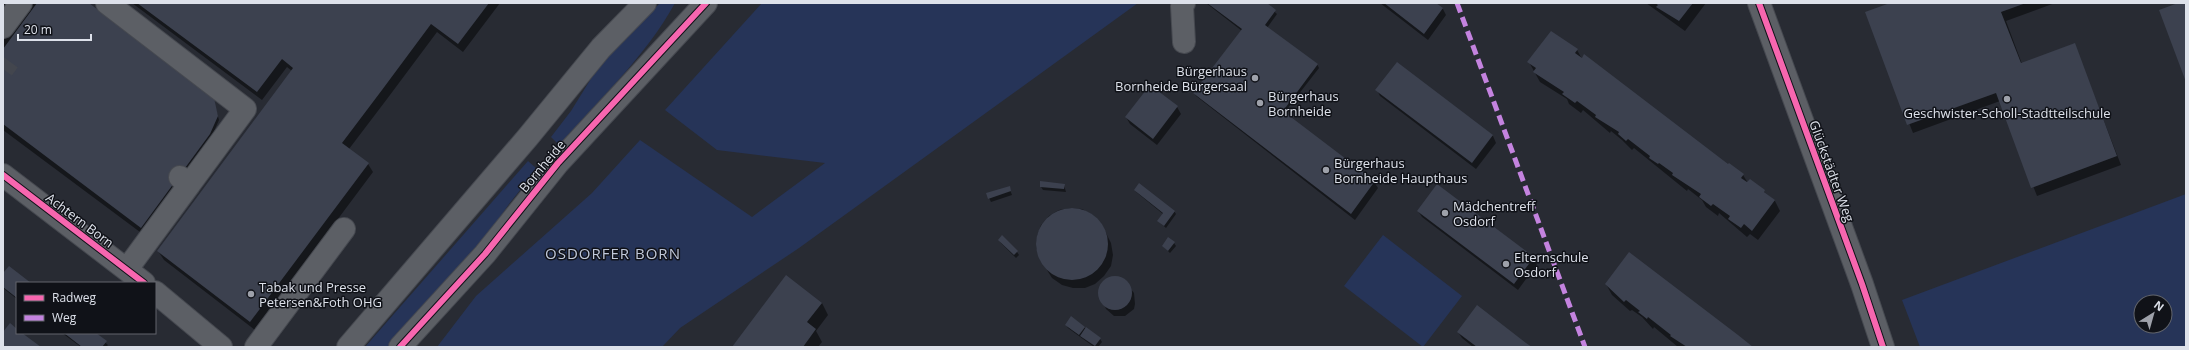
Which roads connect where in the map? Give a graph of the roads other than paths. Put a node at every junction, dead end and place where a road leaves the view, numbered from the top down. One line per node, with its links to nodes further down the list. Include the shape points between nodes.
1 (21, 3): 8 (street)
2 (107, 3): 13 (street, via 245,109 184,181)
3 (645, 3): 18 (street, via 601,48)
4 (690, 3): 9 (street)
5 (706, 3): 9 (street, Bornheide)
6 (1184, 3): 10 (street)
7 (1759, 3): 20 (street, Glückstädter Weg)
8 (3, 27)
9 (681, 29): 19 (street, Bornheide, via 558,163 485,254)
10 (1184, 42)
11 (3, 175): 13 (street, Achtern Born)
12 (344, 229): 17 (street)
13 (127, 269): 14 (street, Achtern Born)
14 (143, 282)
15 (156, 293): 16 (street)
16 (221, 347)
17 (256, 347)
18 (348, 347)
19 (400, 347)
20 (1883, 347)

